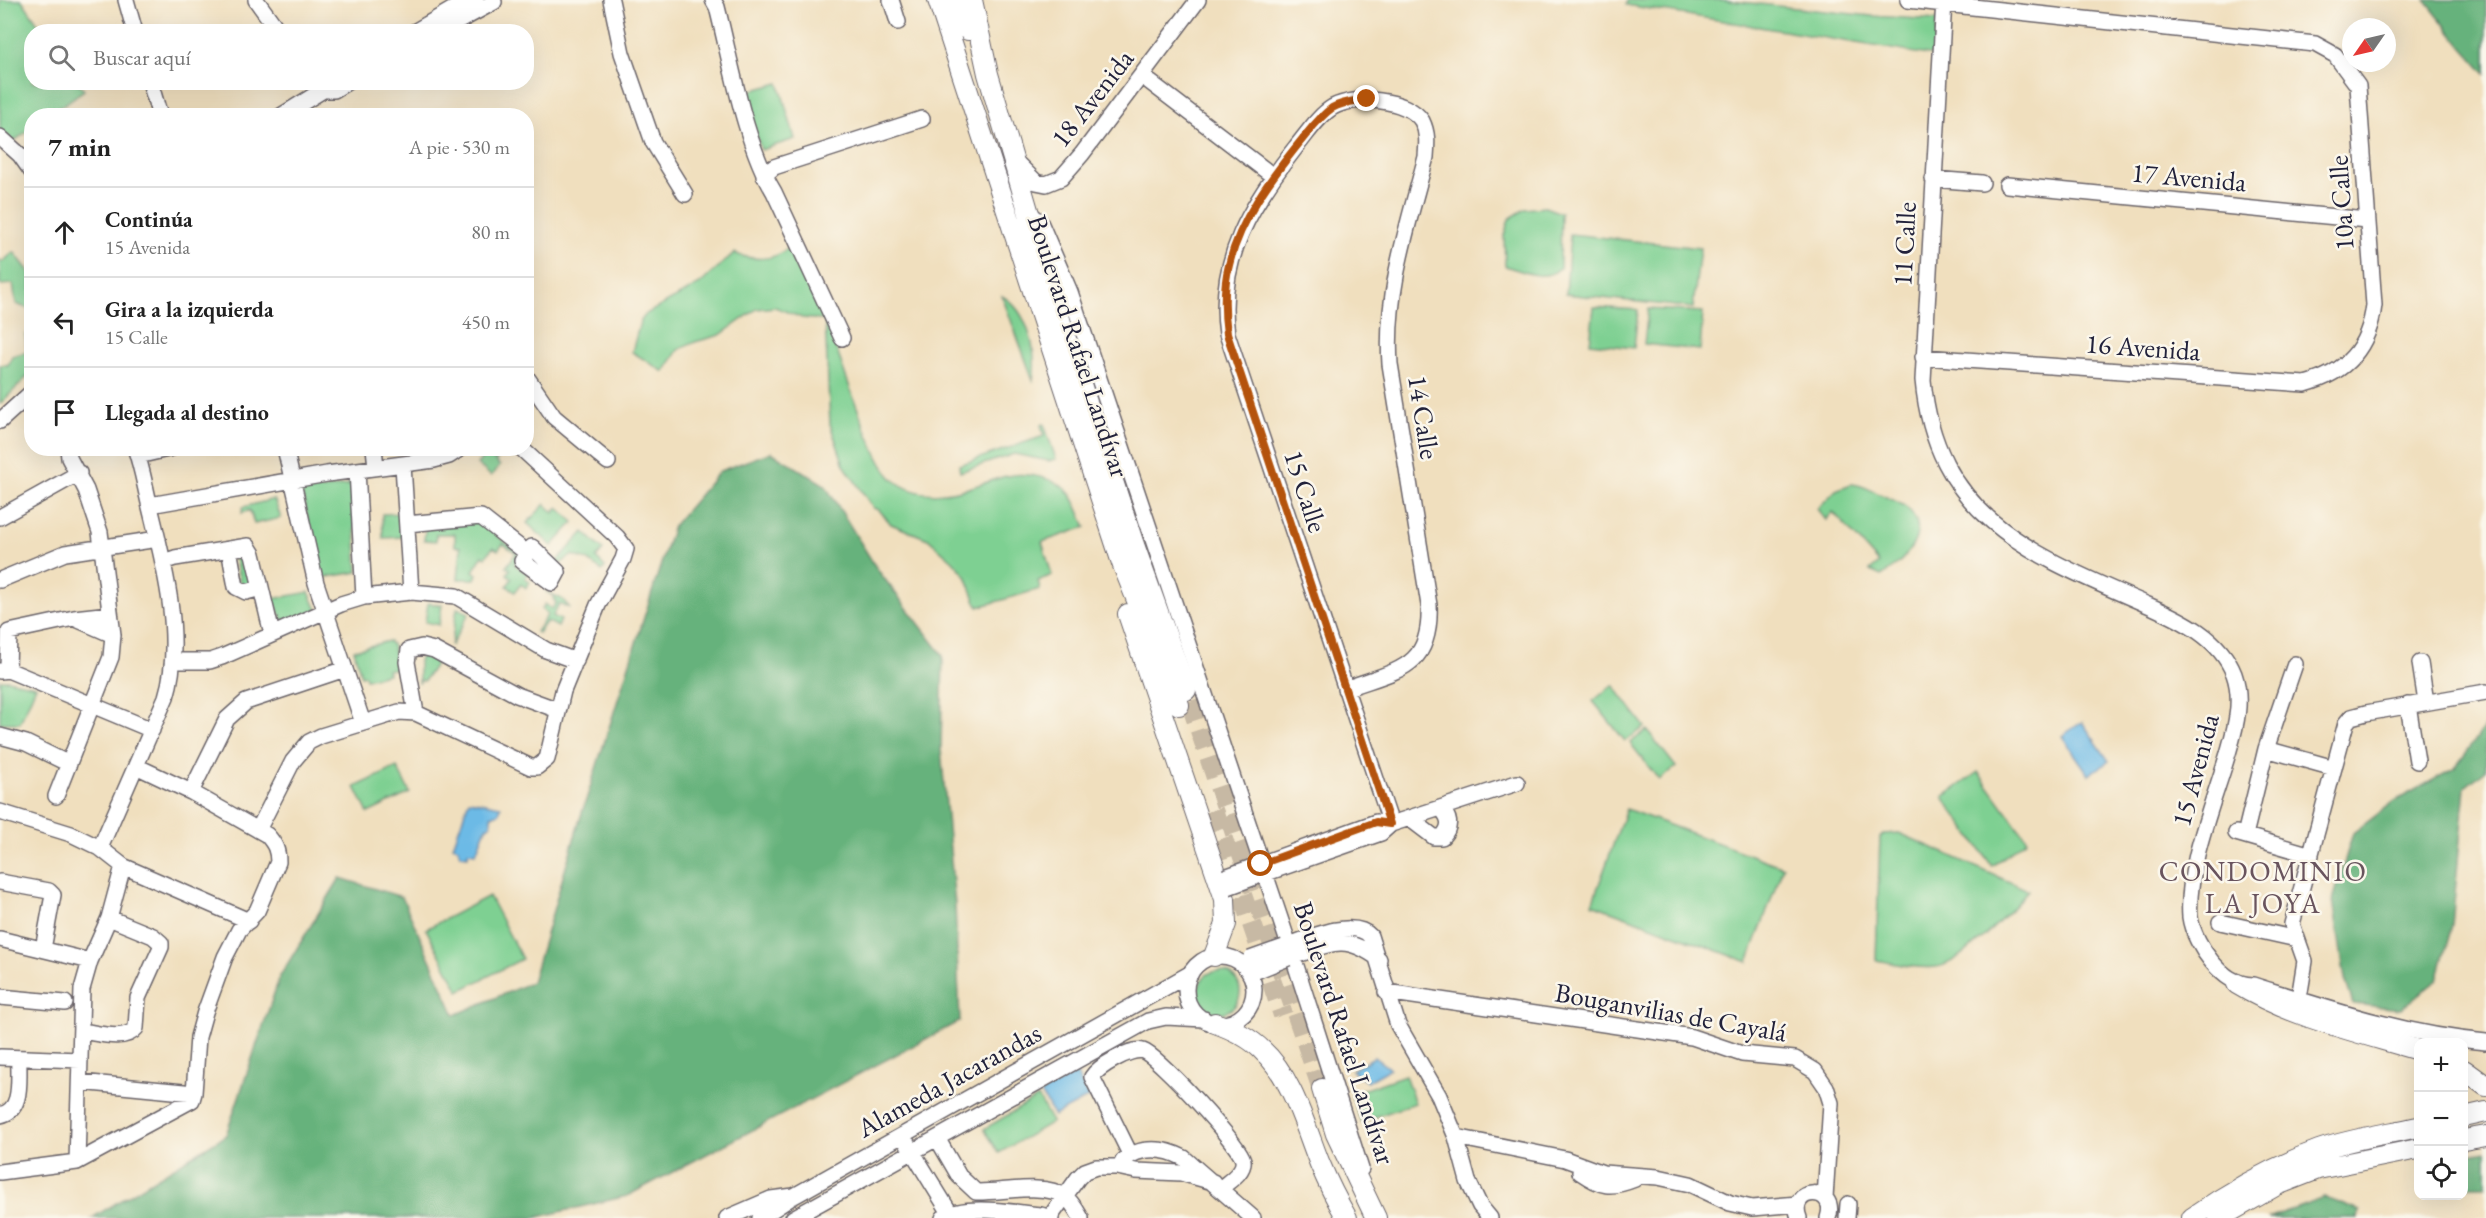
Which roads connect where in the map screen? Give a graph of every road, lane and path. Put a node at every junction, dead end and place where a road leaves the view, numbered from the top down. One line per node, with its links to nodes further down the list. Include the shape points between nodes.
1 (126, 0): 15 (street)
2 (256, 0): 16 (street)
3 (476, 0): 17 (street)
4 (611, 0): 35 (street, via 622,53 653,141)
5 (713, 0): 30 (street)
6 (891, 0): 14 (street)
7 (938, 0): 63 (main road, Boulevard Rafael Landívar)
8 (957, 0): 19 (main road)
9 (972, 0): 19 (main road)
10 (1198, 0): 20 (street, 18 Avenida)
11 (1908, 0): 13 (street)
12 (496, 1): 18 (street)
13 (1944, 2): 32 (street, 11 Calle); 37 (street, 10a Calle, via 2315,44 2335,55 2358,86)
14 (898, 22)
15 (133, 24)
16 (273, 24)
17 (428, 24)
18 (454, 24)
19 (988, 74): 28 (main road, Boulevard Rafael Landívar)
20 (1142, 76): 28 (street, 18 Avenida, via 1061,178 1046,183 1033,181); 31 (street)
21 (152, 90): 23 (street)
22 (316, 90): 24 (street)
23 (158, 108)
24 (291, 108)
25 (1411, 111): 31 (street, 15 Calle, via 1367,99 1333,107); 81 (street, 14 Calle, via 1426,130 1426,157 1394,280 1389,341 1430,624 1427,642 1407,666)
26 (922, 119): 30 (street, via 774,167)
27 (0, 137): 29 (street)
28 (1012, 158): 36 (main road, Boulevard Rafael Landívar)
29 (24, 161)
30 (764, 176): 38 (street)
31 (1273, 176): 81 (street, 15 Calle, via 1237,238 1229,266 1224,312 1227,334)
32 (1933, 179): 33 (street); 39 (street, 11 Calle)
33 (1982, 183)
34 (2007, 185): 37 (street, 17 Avenida)
35 (685, 194)
36 (1029, 212): 63 (main road, Boulevard Rafael Landívar, via 1064,333 1184,703); 107 (street, Boulevard Rafael Landívar, via 1040,222 1070,292)
37 (2367, 220): 40 (street, 10a Calle, via 2374,305 2368,335)
38 (842, 338)
39 (1923, 357): 40 (street, 16 Avenida, via 2293,384 2332,374); 56 (street, 11 Calle, via 1925,407 1932,434)
40 (2352, 359)
41 (534, 388): 50 (street, via 554,417)
42 (24, 400): 43 (street)
43 (0, 422)
44 (69, 456): 54 (street)
45 (137, 456): 57 (street)
46 (287, 456): 55 (street)
47 (375, 456): 52 (street)
48 (449, 456): 51 (street)
49 (530, 456): 76 (street, via 626,549 597,605)
50 (608, 462)
51 (403, 465): 52 (street); 59 (street)
52 (376, 467): 53 (street)
53 (357, 470): 55 (street); 69 (street)
54 (79, 473): 58 (street); 61 (street)
55 (294, 480): 57 (street); 70 (street, via 316,583)
56 (1957, 484): 121 (street, 15 Avenida, via 1977,510 2007,535 2088,579 2189,623 2229,662 2238,686 2238,710 2200,847 2190,904 2198,942 2219,970)
57 (150, 505): 60 (street)
58 (0, 516)
59 (406, 524): 64 (street, via 481,517); 68 (street)
60 (158, 539): 61 (street); 65 (street)
61 (102, 546): 66 (street, via 65,553); 71 (street)
62 (229, 549): 65 (street); 67 (street, via 250,548); 67 (street, via 236,587 246,592)
63 (1117, 550): 109 (main road, via 1115,575)
64 (527, 553)
65 (163, 562): 75 (street)
66 (0, 580)
67 (261, 588): 73 (street)
68 (411, 592): 69 (street); 76 (street, via 456,596 546,650)
69 (364, 597): 70 (street)
70 (326, 610): 73 (street); 79 (street)
71 (110, 614): 72 (street); 74 (street)
72 (74, 618): 74 (street); 80 (street, via 9,632)
73 (272, 634): 75 (street, via 210,661)
74 (113, 635): 84 (street, via 111,657)
75 (174, 661): 89 (street, via 166,697)
76 (576, 661): 86 (street)
77 (2420, 663): 83 (street)
78 (2295, 664): 91 (street)
79 (345, 669): 88 (street); 97 (street, via 246,702 236,709 227,719)
80 (4, 670): 84 (street)
81 (1345, 689): 102 (street, 15 Calle)
82 (2486, 692): 83 (street)
83 (2427, 702): 85 (street)
84 (92, 705): 89 (street); 93 (street)
85 (2408, 705): 92 (street); 95 (street, via 2350,717)
86 (558, 710): 87 (street, via 547,759 537,767); 87 (street, via 518,695 422,647 409,650 407,662)
87 (416, 713): 88 (street, via 399,712)
88 (363, 723): 103 (street, via 321,736 300,751)
89 (152, 730): 94 (street)
90 (0, 736): 93 (street, via 26,743)
91 (2266, 749): 95 (street); 105 (street, via 2241,834)
92 (2416, 761)
93 (69, 764): 98 (street)
94 (136, 766): 97 (street); 104 (street)
95 (2334, 768): 105 (street)
96 (1517, 783): 99 (street)
97 (191, 792): 103 (street)
98 (57, 796)
99 (1440, 808): 101 (street); 101 (street, via 1449,820 1442,837 1434,837)
100 (0, 812): 104 (street, via 71,834)
101 (1409, 818): 102 (street)
102 (1390, 824): 107 (street, via 1376,822)
103 (258, 830): 111 (street, via 275,843 278,862)
104 (100, 848): 106 (street)
105 (2311, 855): 114 (street, via 2292,924)
106 (123, 866): 110 (street); 111 (street)
107 (1260, 870): 109 (street, bridge); 116 (street, Boulevard Rafael Landívar)
108 (0, 882): 115 (street, via 53,895)
109 (1223, 883): 117 (main road, via 1227,915)
110 (109, 918): 118 (street); 127 (street, via 153,936 161,947 138,998 133,1032 123,1036)
111 (249, 921): 136 (street, via 239,930 225,957 205,1012 198,1037)
112 (2220, 922): 114 (street)
113 (0, 939): 115 (street)
114 (2297, 939): 124 (street, via 2305,961)
115 (44, 950): 118 (street)
116 (1289, 952): 119 (street, bridge); 122 (street, via 1343,943 1363,947 1379,959); 166 (street, Boulevard Rafael Landívar)
117 (1214, 956): 119 (street, via 1234,958); 120 (street)
118 (90, 961): 127 (street, via 82,988)
119 (1250, 967): 126 (street, via 1254,989 1249,1008 1234,1021)
120 (1191, 973): 126 (street, via 1187,993 1195,1012); 141 (street, Alameda Jacarandas)
121 (2240, 986): 124 (street, via 2253,985); 129 (main road, via 2328,1023)
122 (1386, 992): 143 (street, via 1398,1025 1439,1096); 155 (street, Bouganvilias de Cayalá, via 1692,1037 1742,1054 1795,1059 1815,1071 1831,1103)
123 (0, 997): 125 (street)
124 (2296, 1000): 128 (street, via 2368,1022)
125 (64, 1003)
126 (1209, 1021): 144 (street, Alameda Jacarandas, via 1166,1017 1148,1021); 164 (main road, via 1263,1050 1279,1072)
127 (82, 1031): 132 (street)
128 (2486, 1042)
129 (2414, 1049)
130 (0, 1057): 131 (street)
131 (19, 1059): 132 (street); 138 (street, via 17,1102)
132 (80, 1060): 134 (street)
133 (2468, 1073): 135 (main road)
134 (80, 1082): 136 (street); 149 (street)
135 (2486, 1086)
136 (194, 1094): 149 (street, via 185,1106)
137 (2486, 1112): 139 (main road)
138 (0, 1115)
139 (2468, 1116)
140 (2414, 1128): 169 (main road, via 2321,1149 2266,1172)
141 (902, 1136): 147 (street); 153 (street, Alameda Jacarandas)
142 (2486, 1136): 145 (main road)
143 (1456, 1137): 156 (street, via 1565,1159 1603,1173 1690,1184 1730,1203 1752,1208); 167 (street, via 1468,1181)
144 (937, 1138): 147 (street, Alameda Jacarandas); 154 (street, via 959,1176 976,1192 1025,1189)
145 (2468, 1139)
146 (2414, 1150): 170 (main road, via 2318,1168 2277,1185)
147 (912, 1151): 157 (street); 161 (street, Alameda Jacarandas)
148 (1130, 1154): 150 (street); 152 (street, via 1170,1151); 152 (street, via 1092,1077 1095,1071 1140,1050 1152,1056 1190,1094 1239,1151 1242,1168)
149 (77, 1162): 151 (street)
150 (1116, 1167): 152 (street, via 1181,1173); 154 (street, via 1096,1167 1085,1172)
151 (0, 1172)
152 (1217, 1185): 163 (street)
153 (794, 1196): 159 (street, Alameda Jacarandas, via 771,1199); 160 (street)
154 (1064, 1196): 158 (street); 162 (street)
155 (1825, 1198): 156 (street, via 1805,1196); 168 (street, Bouganvilias de Cayalá, via 1830,1207)
156 (1798, 1211)
157 (947, 1215): 158 (street, via 972,1210)
158 (1051, 1217)
159 (728, 1218)
160 (760, 1218)
161 (793, 1218)
162 (1081, 1218)
163 (1253, 1218)
164 (1347, 1218)
165 (1360, 1218): 166 (main road, Boulevard Rafael Landívar, via 1324,1139 1315,1090)
166 (1376, 1218)
167 (1490, 1218)
168 (1828, 1218)
169 (2192, 1218)
170 (2219, 1218)

